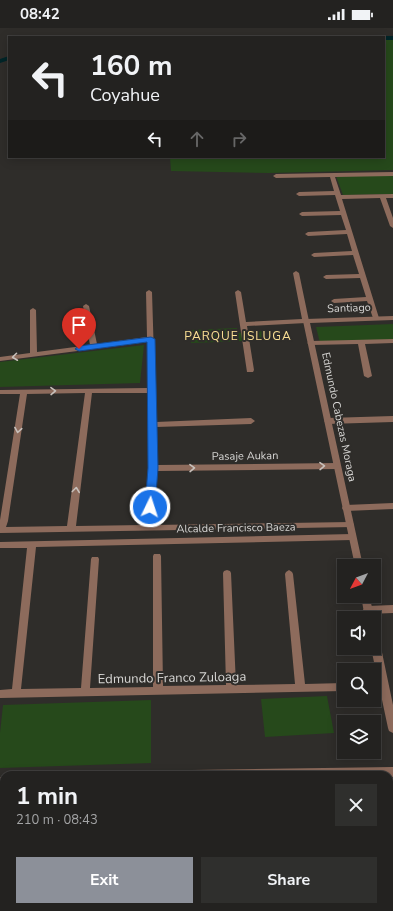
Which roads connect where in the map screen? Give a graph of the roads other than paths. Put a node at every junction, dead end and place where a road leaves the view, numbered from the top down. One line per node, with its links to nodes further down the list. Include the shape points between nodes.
1 (393, 174): 2 (street)
2 (332, 175): 3 (street); 5 (street)
3 (276, 176)
4 (299, 194): 5 (street)
5 (338, 195): 6 (street); 8 (street)
6 (382, 196): 7 (street); 10 (street)
7 (393, 196)
8 (344, 213): 9 (street); 11 (street)
9 (302, 214)
10 (393, 226)
11 (350, 232): 12 (street); 13 (street)
12 (308, 234)
13 (356, 253): 14 (street); 16 (street)
14 (314, 255)
15 (296, 273): 26 (street, Edmundo Cabezas Moraga)
16 (363, 276): 17 (street); 20 (street)
17 (326, 277)
18 (149, 292): 28 (street)
19 (238, 292): 27 (street)
20 (370, 299): 21 (street); 24 (street)
21 (334, 301)
22 (86, 306): 32 (street)
23 (33, 310): 33 (street)
24 (376, 318): 25 (street, Santiago); 26 (street, Santiago)
25 (393, 318)
26 (306, 321): 27 (street, Santiago); 31 (street, Edmundo Cabezas Moraga)
27 (243, 324): 35 (street)
28 (151, 339): 32 (street); 38 (street)
29 (393, 341): 30 (street)
30 (361, 342): 31 (street); 36 (street)
31 (310, 343): 43 (street, Edmundo Cabezas Moraga)
32 (94, 347): 33 (street)
33 (34, 355): 34 (street, one-way to 34)
34 (0, 359)
35 (250, 370)
36 (368, 376)
37 (88, 390): 38 (street); 39 (street, one-way to 37); 51 (street, one-way to 37)
38 (152, 390): 44 (street)
39 (24, 391): 40 (street); 52 (street, one-way to 52, via 4,521)
40 (0, 392)
41 (393, 419): 43 (street)
42 (251, 421): 44 (street)
43 (328, 421): 45 (street, Edmundo Cabezas Moraga)
44 (152, 425): 46 (street)
45 (337, 466): 46 (street, Pasaje Aukan, one-way to 45); 48 (street, Edmundo Cabezas Moraga)
46 (153, 468): 50 (street)
47 (393, 506): 48 (street)
48 (346, 508): 49 (street, Edmundo Cabezas Moraga)
49 (350, 525): 50 (street, Alcalde Francisco Baeza); 53 (street, Edmundo Cabezas Moraga)
50 (148, 528): 51 (street, Alcalde Francisco Baeza)
51 (71, 529): 52 (street, Alcalde Francisco Baeza)
52 (0, 530)
53 (352, 537): 55 (street, Alcalde Francisco Baeza); 58 (street, Edmundo Cabezas Moraga)
54 (0, 545): 55 (street, Alcalde Francisco Baeza)
55 (32, 545): 70 (street)
56 (157, 556): 66 (street)
57 (95, 559): 67 (street)
58 (357, 559)
59 (228, 573): 65 (street)
60 (289, 574): 63 (street)
61 (393, 609): 62 (street)
62 (381, 612)
63 (300, 687): 64 (street, Edmundo Franco Zuloaga); 65 (street, Edmundo Franco Zuloaga)
64 (337, 687)
65 (231, 690): 66 (street, Edmundo Franco Zuloaga)
66 (158, 691): 67 (street, Edmundo Franco Zuloaga)
67 (85, 693): 70 (street, Edmundo Franco Zuloaga)
68 (381, 693): 71 (street)
69 (0, 694): 70 (street, Edmundo Franco Zuloaga)
70 (16, 694)
71 (393, 728)

